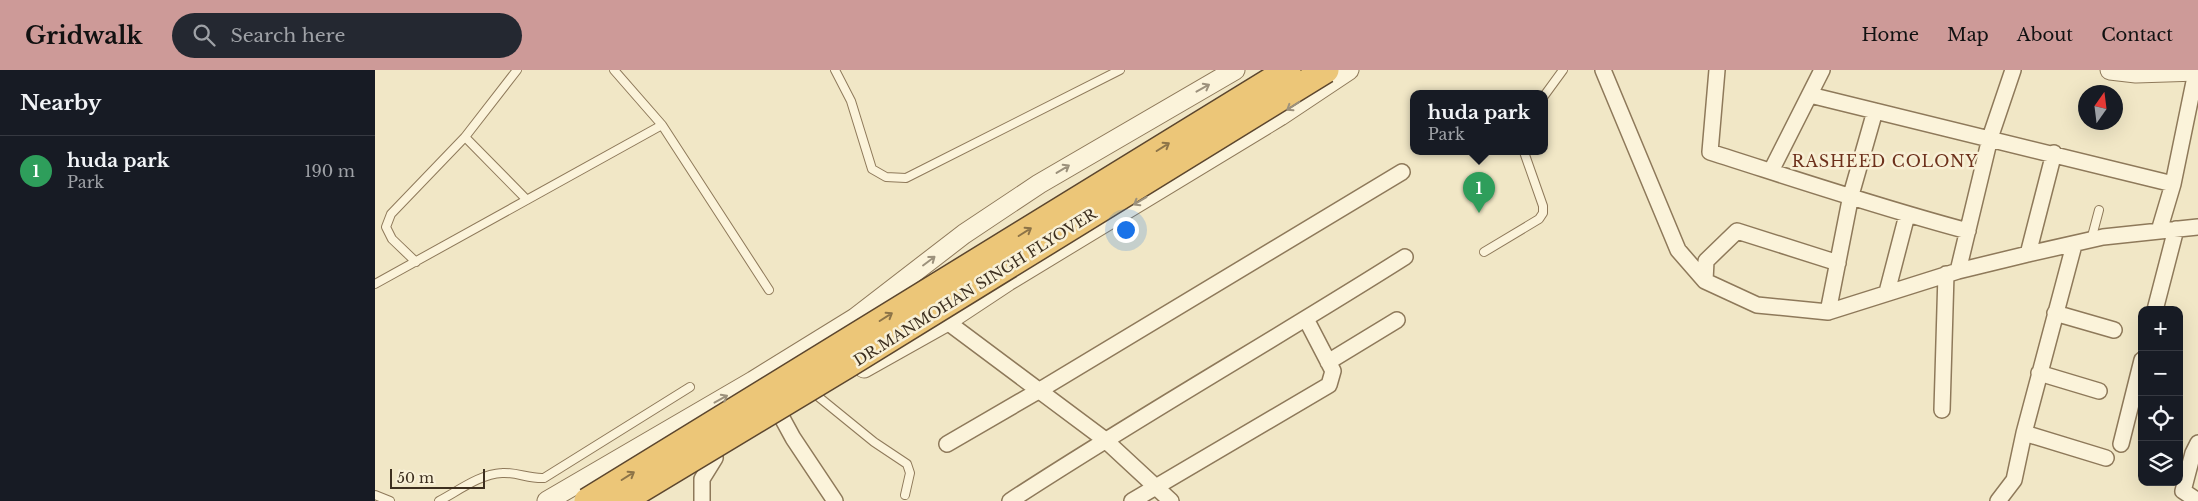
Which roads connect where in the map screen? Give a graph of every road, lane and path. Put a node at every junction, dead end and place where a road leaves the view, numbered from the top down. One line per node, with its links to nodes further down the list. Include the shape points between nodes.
1 (517, 70): 20 (lane)
2 (614, 70): 19 (lane)
3 (835, 70): 4 (lane, via 851,101 872,169 886,178 906,178)
4 (1120, 70)
5 (1235, 70): 44 (street, one-way to 5, via 1039,184)
6 (1288, 70): 78 (highway, DR.MANMOHAN SINGH FLYOVER, one-way to 6, bridge)
7 (1326, 70): 79 (highway, DR.MANMOHAN SINGH FLYOVER, bridge)
8 (1349, 70): 53 (street, one-way to 53)
9 (1563, 70): 16 (lane)
10 (1603, 70): 43 (street, via 1678,250)
11 (1717, 70): 24 (street, via 1709,152)
12 (1822, 70): 17 (street)
13 (2013, 70): 21 (street)
14 (2110, 70): 15 (street)
15 (2197, 72): 26 (street)
16 (1548, 91)
17 (1810, 95): 18 (street); 24 (street)
18 (1875, 111): 21 (street); 27 (street)
19 (662, 125): 28 (lane); 46 (lane)
20 (465, 137): 28 (lane); 40 (lane, via 391,214 387,227 392,239)
21 (1990, 138): 22 (street); 33 (street)
22 (2054, 153): 26 (street); 38 (street)
23 (1525, 155): 37 (lane, via 1543,213 1539,219)
24 (1771, 171): 27 (street)
25 (1402, 172): 59 (street)
26 (2173, 184): 34 (street)
27 (1851, 195): 30 (street); 41 (street)
28 (527, 200): 40 (lane)
29 (2099, 210): 35 (lane)
30 (1907, 215): 33 (street); 47 (street)
31 (2198, 227): 32 (street)
32 (2176, 230): 34 (street); 48 (street)
33 (1968, 231): 42 (street)
34 (2159, 231): 35 (street)
35 (2091, 240): 36 (street)
36 (2074, 245): 38 (street); 50 (street)
37 (1484, 252)
38 (2028, 254): 42 (street)
39 (1405, 257): 51 (street)
40 (416, 262): 45 (lane)
41 (1838, 263): 43 (street, via 1737,231 1706,261); 49 (street)
42 (1952, 272): 47 (street); 62 (street)
43 (1705, 280): 49 (street, via 1757,305)
44 (900, 283): 53 (street); 63 (street, one-way to 44, via 855,318)
45 (375, 284)
46 (769, 290)
47 (1887, 292): 49 (street)
48 (2156, 306)
49 (1828, 312)
50 (2055, 313): 54 (street); 56 (street)
51 (1306, 319): 55 (street); 66 (street)
52 (1397, 320): 55 (street)
53 (946, 322): 59 (street); 61 (street)
54 (2114, 330)
55 (1328, 362): 72 (street, via 1333,371 1329,385)
56 (2039, 373): 60 (street); 65 (street)
57 (2138, 376): 69 (street)
58 (690, 387): 76 (lane, via 544,478 503,473 488,476)
59 (1040, 390): 66 (street); 68 (street)
60 (2099, 391)
61 (815, 394): 64 (street); 74 (lane, via 907,464 910,473)
62 (1942, 410)
63 (690, 416): 70 (street); 77 (street)
64 (781, 416): 70 (street); 82 (street)
65 (2024, 433): 71 (street); 86 (street, via 2014,480)
66 (1104, 439): 72 (street); 83 (street)
67 (2198, 443): 87 (street, via 2183,491)
68 (947, 444)
69 (2121, 444)
70 (715, 458): 80 (street); 81 (street, via 702,479)
71 (2106, 458)
72 (1153, 487): 84 (street); 85 (street)
73 (375, 495): 75 (lane)
74 (905, 495)
75 (390, 501)
76 (439, 501)
77 (547, 501)
78 (587, 501)
79 (622, 501)
80 (642, 501)
81 (702, 501)
82 (835, 501)
83 (1010, 501)
84 (1131, 501)
85 (1171, 501)
86 (1998, 501)
87 (2198, 501)

